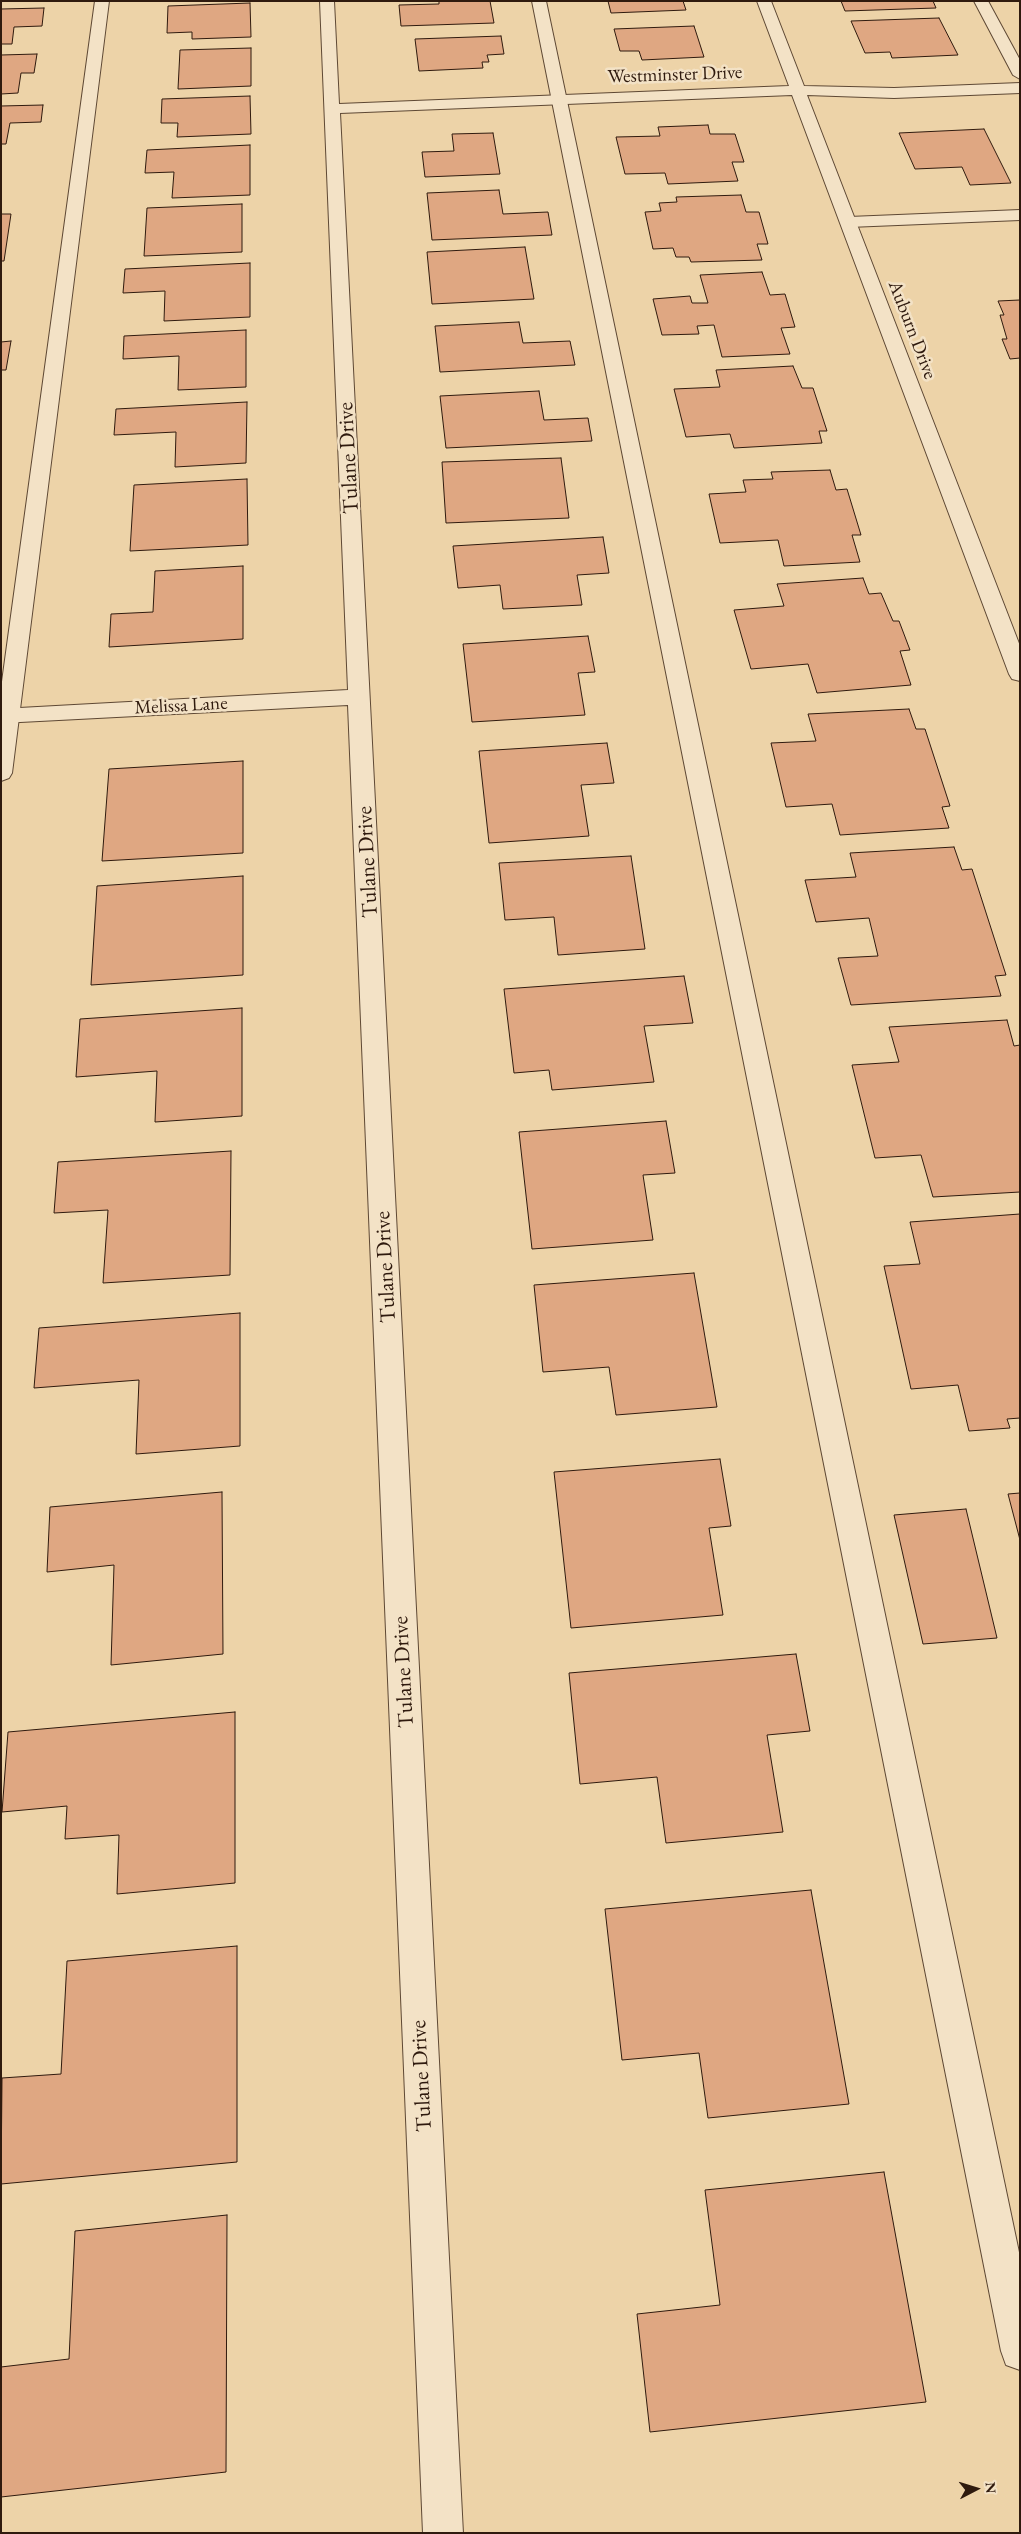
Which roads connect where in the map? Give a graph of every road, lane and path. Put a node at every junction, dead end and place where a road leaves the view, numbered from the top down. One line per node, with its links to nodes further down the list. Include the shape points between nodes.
1 (102, 1): 15 (street)
2 (327, 1): 10 (street, Tulane Drive)
3 (539, 1): 9 (street)
4 (764, 1): 8 (street, Auburn Drive)
5 (981, 1): 6 (street)
6 (1020, 75)
7 (1020, 88): 8 (street, Westminster Drive, via 894,93)
8 (799, 90): 9 (street, Westminster Drive); 12 (street, Auburn Drive)
9 (559, 100): 10 (street, Westminster Drive); 17 (street)
10 (332, 110): 14 (street, Tulane Drive)
11 (1020, 215): 12 (street)
12 (849, 222): 13 (street, Auburn Drive)
13 (1020, 674)
14 (360, 697): 15 (street, Melissa Lane); 18 (street, Tulane Drive)
15 (5, 716): 16 (street)
16 (1, 774)
17 (1020, 2351)
18 (443, 2533)

